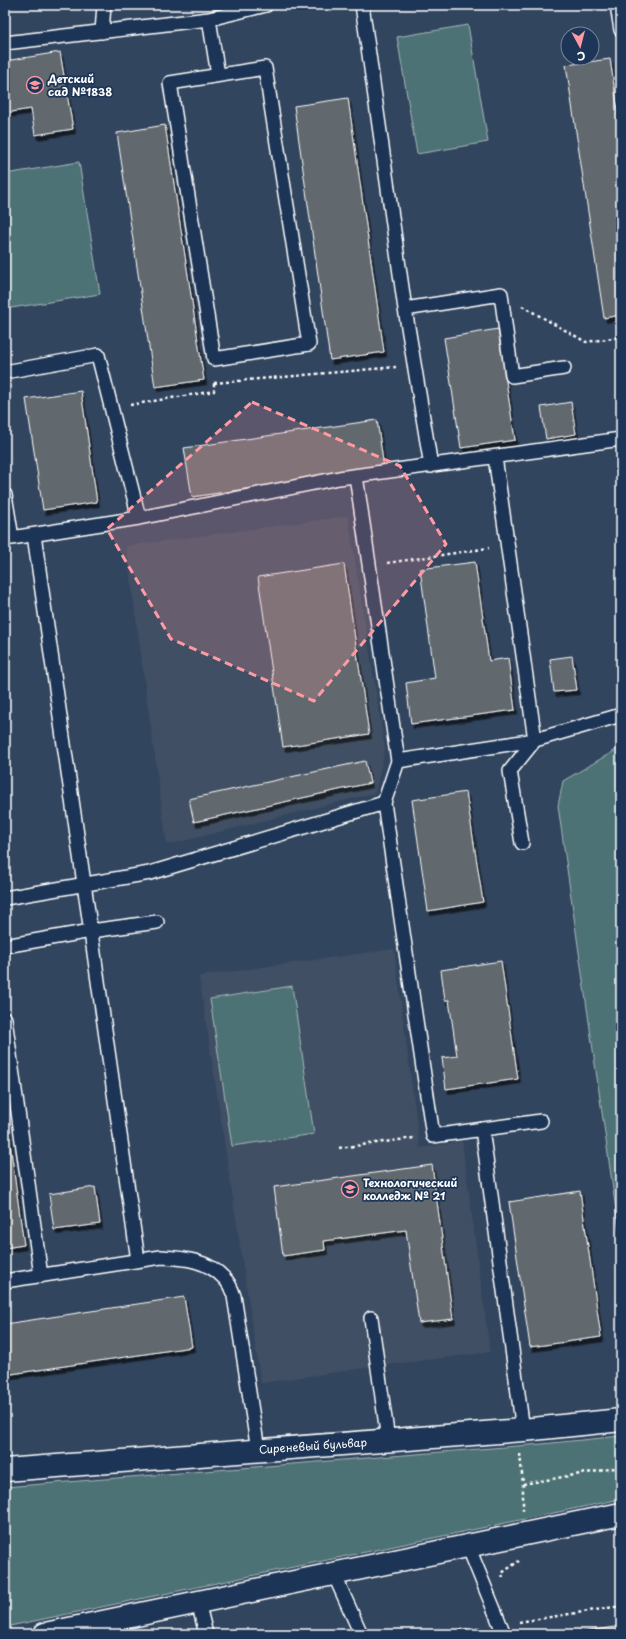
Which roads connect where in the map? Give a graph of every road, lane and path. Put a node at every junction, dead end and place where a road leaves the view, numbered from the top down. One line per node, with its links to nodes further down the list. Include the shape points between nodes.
1 (104, 5): 7 (lane)
2 (266, 5): 5 (lane)
3 (362, 5): 11 (lane)
4 (619, 5): 6 (lane)
5 (209, 19): 7 (lane); 9 (lane)
6 (621, 30)
7 (102, 32): 8 (lane)
8 (5, 43)
9 (218, 76): 13 (lane, via 170,83); 13 (lane, via 265,68 309,344)
10 (501, 294): 11 (lane); 12 (path, via 586,342); 15 (lane, via 512,376)
11 (405, 309): 14 (lane)
12 (621, 337)
13 (214, 359): 17 (path)
14 (414, 365): 17 (path); 21 (lane)
15 (564, 368)
16 (5, 372): 18 (lane, via 98,355)
17 (214, 382): 18 (path, via 214,391)
18 (112, 408): 24 (lane)
19 (621, 439): 20 (lane)
20 (495, 457): 21 (lane); 27 (lane)
21 (430, 466): 22 (lane)
22 (356, 476): 24 (lane); 28 (lane)
23 (5, 495): 26 (lane)
24 (139, 518): 25 (lane)
25 (34, 534): 26 (lane); 34 (lane)
26 (9, 538)
27 (508, 546): 28 (path); 30 (lane)
28 (369, 566): 31 (lane)
29 (621, 715): 30 (lane)
30 (535, 740): 31 (lane); 33 (lane, via 510,771)
31 (398, 761): 32 (lane)
32 (384, 803): 34 (lane, via 150,873); 42 (lane)
33 (522, 843)
34 (84, 884): 35 (lane); 37 (lane)
35 (5, 898)
36 (157, 922): 37 (lane)
37 (91, 931): 38 (lane); 44 (lane)
38 (5, 946)
39 (5, 1019): 45 (lane)
40 (541, 1121): 41 (lane)
41 (482, 1129): 42 (lane); 49 (lane)
42 (433, 1136): 43 (path)
43 (339, 1148)
44 (138, 1260): 45 (lane); 51 (lane, via 161,1257 186,1258 207,1264 226,1279 234,1296)
45 (41, 1276): 46 (lane)
46 (5, 1281)
47 (371, 1318): 50 (lane)
48 (621, 1420): 49 (main road, Сиреневый бульвар)
49 (520, 1430): 50 (main road, Сиреневый бульвар); 54 (path)
50 (388, 1440): 51 (main road, Сиреневый бульвар)
51 (258, 1450): 53 (main road, Сиреневый бульвар)
52 (621, 1467): 54 (path)
53 (5, 1470)
54 (523, 1484): 56 (path)
55 (621, 1514): 56 (main road)
56 (523, 1534): 57 (main road); 59 (path, via 528,1557 502,1573)
57 (468, 1546): 58 (main road); 62 (lane)
58 (334, 1574): 60 (main road); 65 (lane)
59 (504, 1580)
60 (198, 1602): 63 (main road); 64 (lane)
61 (621, 1606): 62 (path)
62 (503, 1630): 66 (path)
63 (45, 1634)
64 (206, 1634)
65 (361, 1634)
66 (436, 1634)

